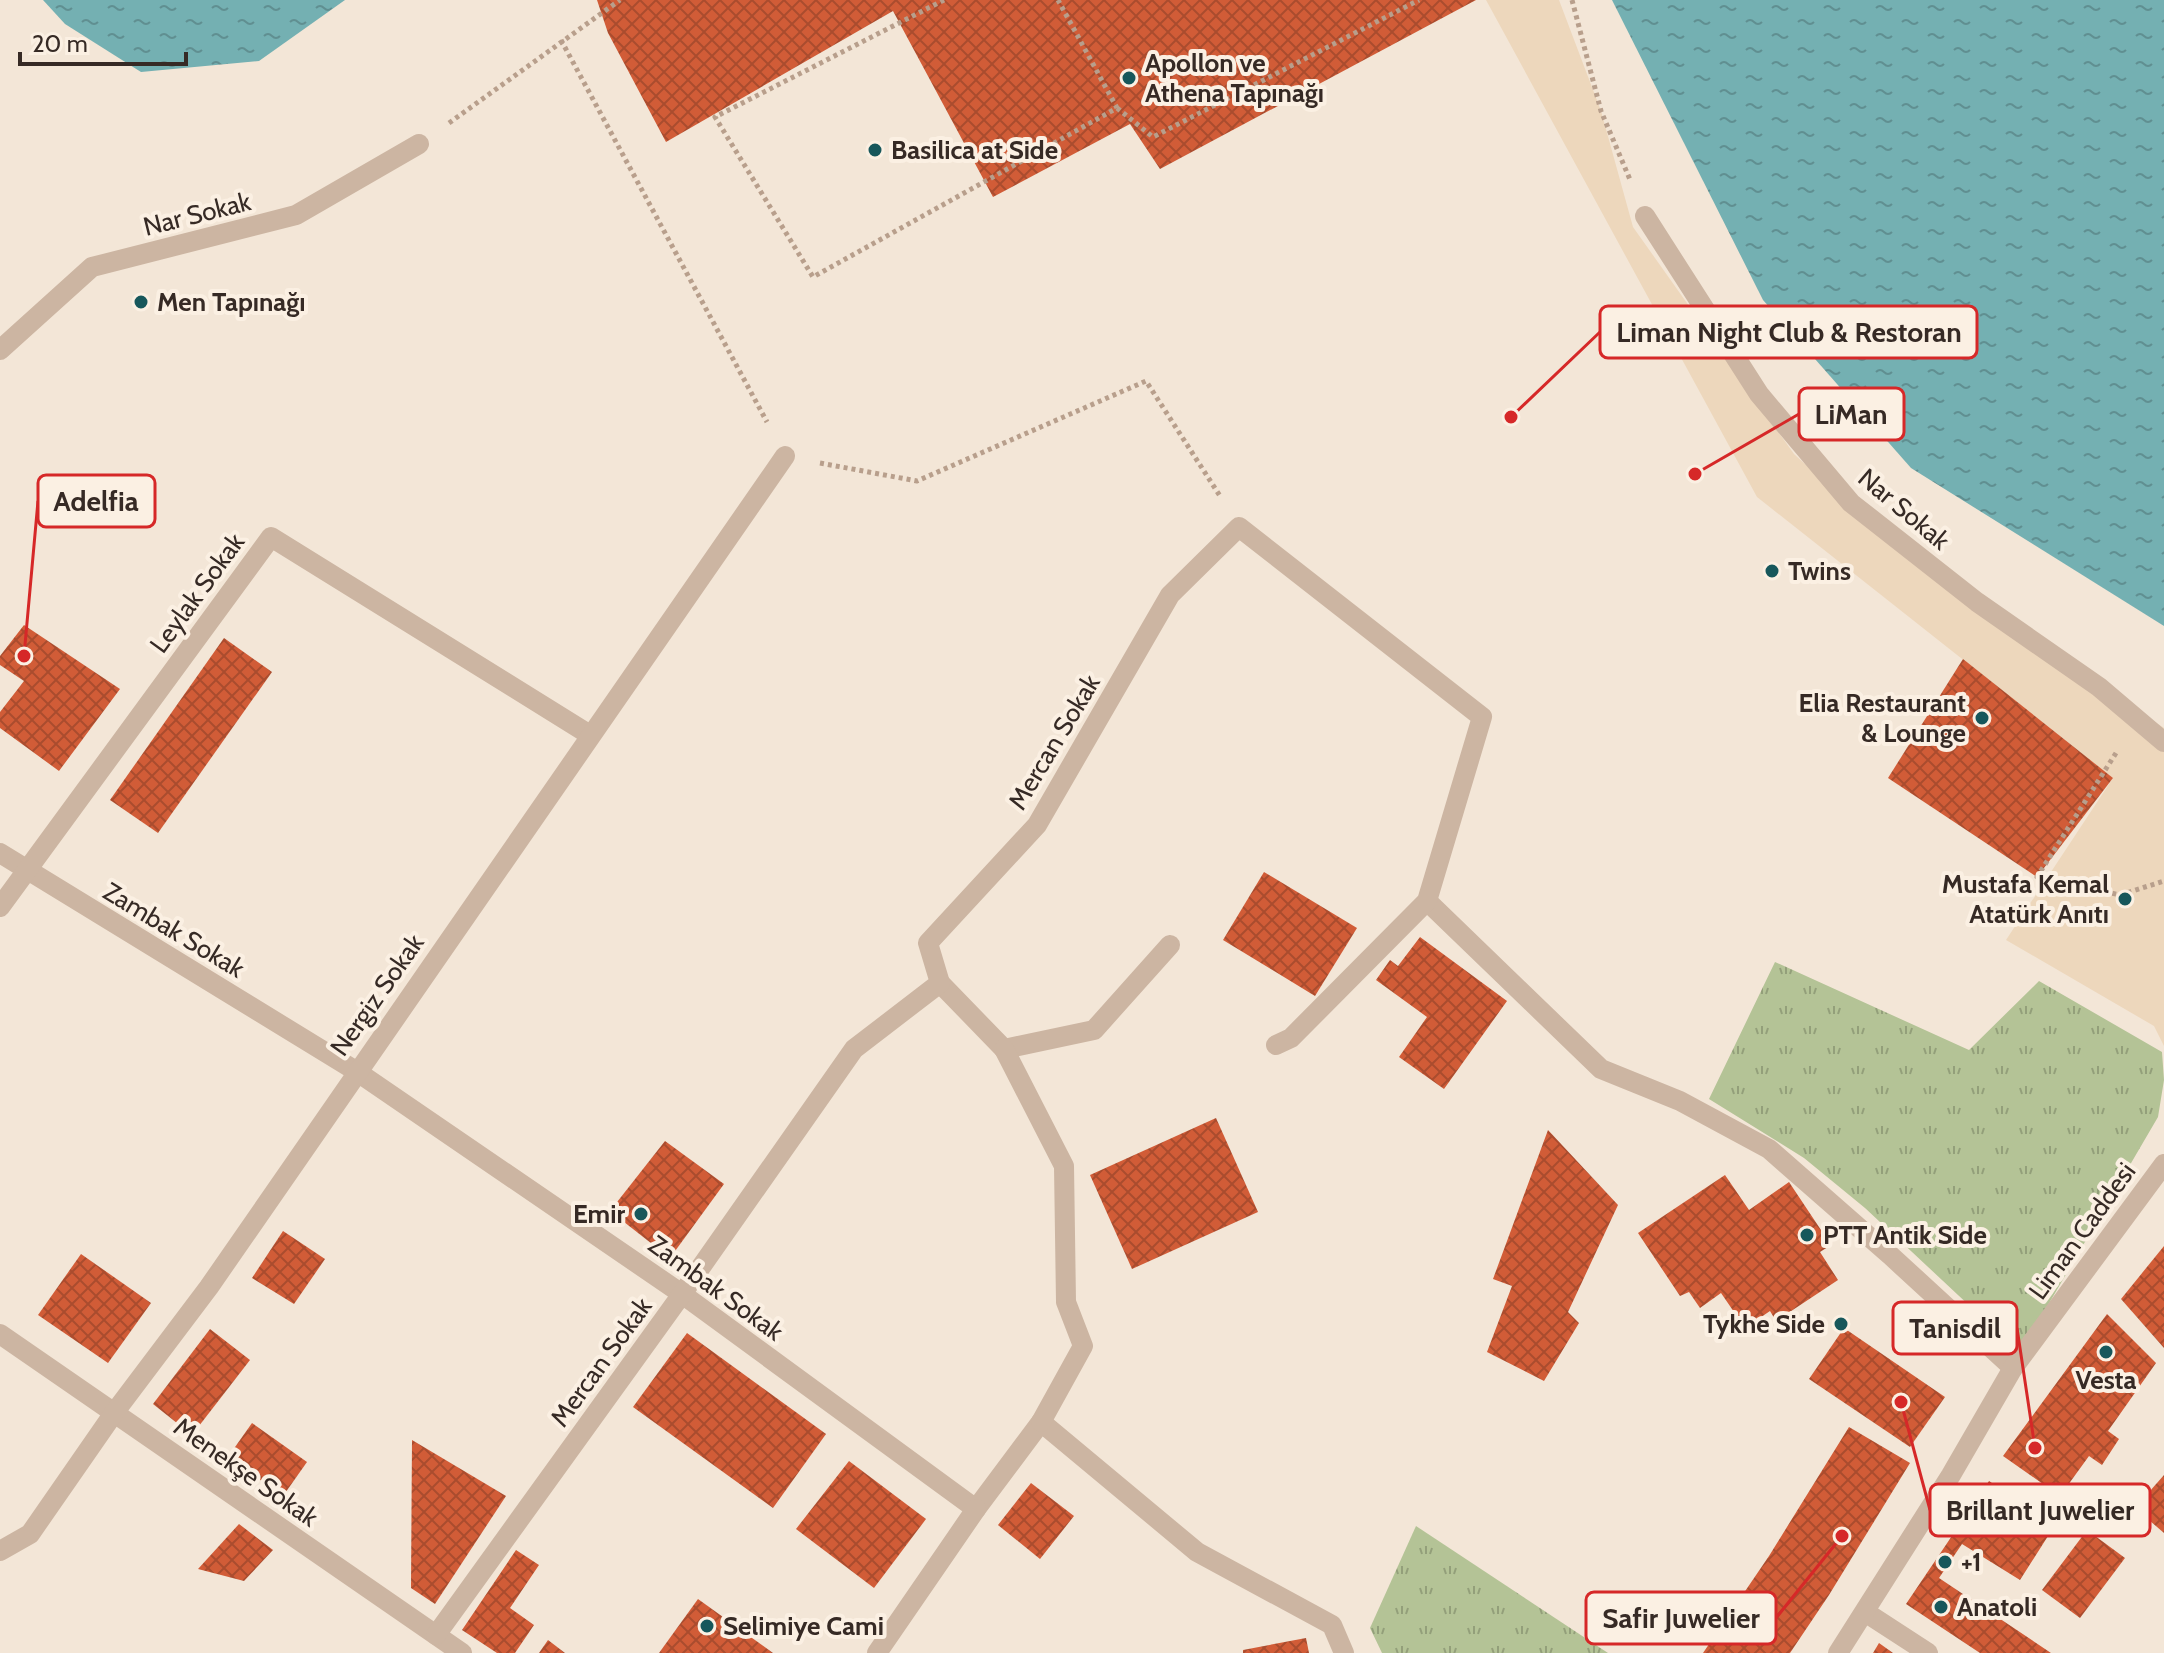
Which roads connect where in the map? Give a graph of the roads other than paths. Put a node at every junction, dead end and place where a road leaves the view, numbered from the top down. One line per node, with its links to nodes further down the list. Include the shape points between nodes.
1 (419, 144): 3 (street, Nar Sokak, via 296,215 92,267)
2 (1645, 216): 6 (street, Nar Sokak, via 1759,394 1851,503 1977,602 2099,687)
3 (0, 350)
4 (785, 456): 5 (street, Nergiz Sokak)
5 (590, 735): 8 (street, Leylak Sokak, via 271,537); 15 (street, Nergiz Sokak)
6 (2164, 742)
7 (0, 853): 8 (street, Zambak Sokak)
8 (25, 870): 10 (street, Leylak Sokak); 15 (street, Zambak Sokak)
9 (1427, 901): 12 (street, Mercan Sokak, via 1482,717 1239,527 1170,595 1037,825 928,943); 13 (street, via 1291,1038); 19 (street, via 1601,1069 1680,1101 1769,1149)
10 (0, 907)
11 (1170, 945): 14 (street, via 1094,1030)
12 (940, 983): 14 (street, Mercan Sokak); 17 (street, Mercan Sokak, via 854,1049)
13 (1276, 1045)
14 (1004, 1049): 21 (street, Mercan Sokak, via 1064,1166 1066,1302 1083,1346)
15 (356, 1071): 17 (street, Zambak Sokak); 20 (street, Nergiz Sokak, via 209,1287)
16 (2164, 1164): 19 (street, Liman Caddesi)
17 (682, 1294): 22 (street, Zambak Sokak); 25 (street, Mercan Sokak)
18 (0, 1334): 20 (street, Menekşe Sokak)
19 (2013, 1368): 24 (street, Liman Caddesi)
20 (114, 1413): 23 (street, Nergiz Sokak, via 30,1534); 25 (street, Menekşe Sokak)
21 (1041, 1422): 22 (street); 28 (street, via 1197,1552 1332,1625)
22 (976, 1509): 27 (street)
23 (0, 1551)
24 (1865, 1612): 29 (street, Liman Caddesi); 30 (street)
25 (436, 1635): 26 (street, Menekşe Sokak)
26 (462, 1653)
27 (877, 1653)
28 (1344, 1653)
29 (1838, 1653)
30 (1928, 1653)

